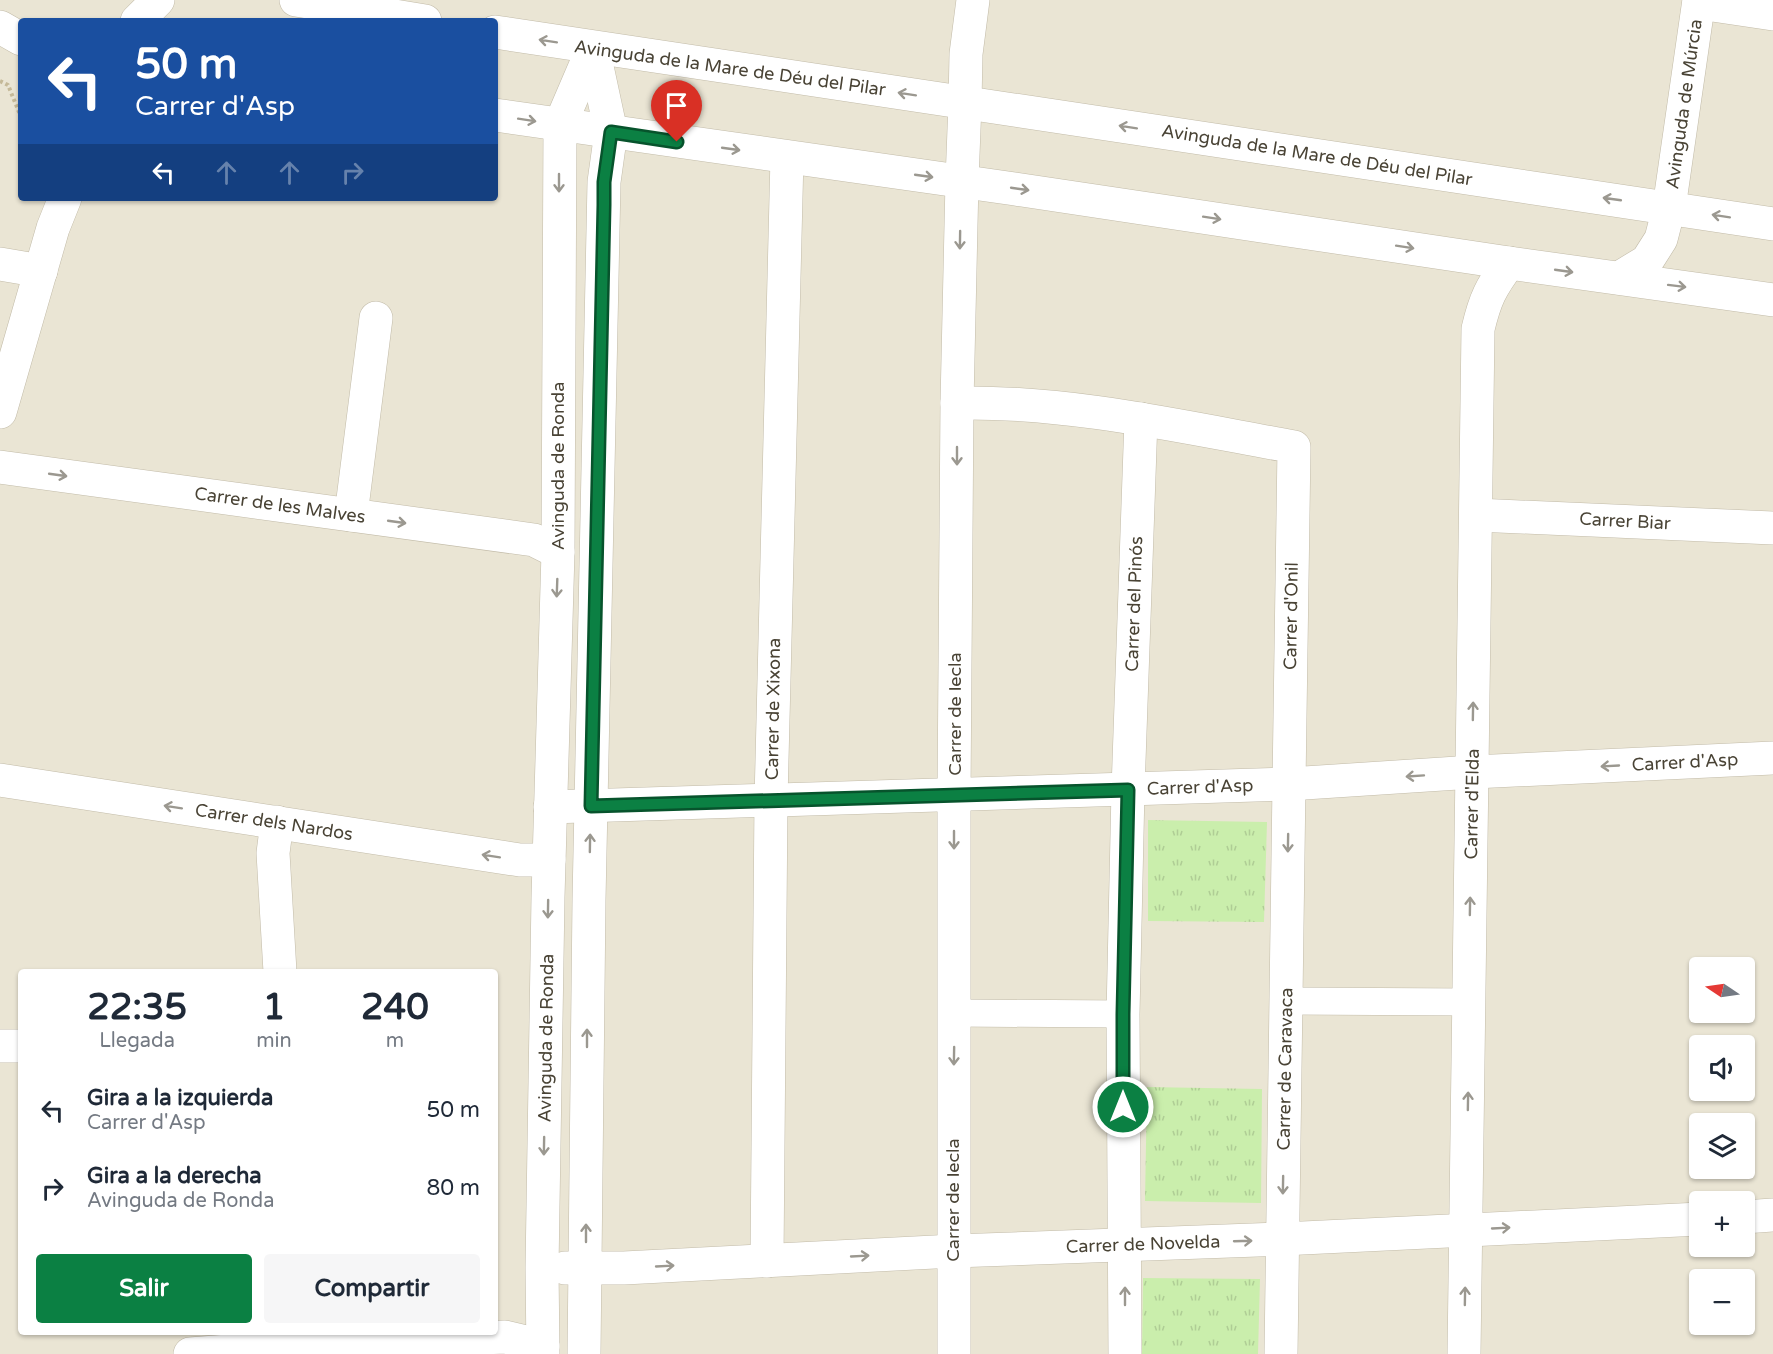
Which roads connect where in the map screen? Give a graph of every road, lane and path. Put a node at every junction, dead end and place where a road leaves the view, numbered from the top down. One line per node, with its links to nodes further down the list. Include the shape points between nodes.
1 (158, 0): 6 (street)
2 (296, 0): 7 (street)
3 (974, 0): 13 (street, via 966,54)
4 (1699, 2): 5 (street); 21 (street, Avinguda de Múrcia)
5 (1773, 14)
6 (140, 18)
7 (407, 18)
8 (0, 27): 10 (street)
9 (498, 32): 11 (street, Avinguda de la Mare de Déu del Pilar, one-way to 9)
10 (18, 37)
11 (592, 48): 13 (street, Avinguda de la Mare de Déu del Pilar, one-way to 11); 16 (street); 17 (street)
12 (0, 81): 14 (path, via 8,85)
13 (965, 103): 19 (street); 21 (street, Avinguda de la Mare de Déu del Pilar, one-way to 13)
14 (18, 110)
15 (498, 115): 16 (street, one-way to 16)
16 (560, 125): 17 (street); 37 (street, Avinguda de Ronda, one-way to 37)
17 (611, 132): 18 (street, one-way to 18); 45 (street, via 604,182)
18 (787, 157): 19 (street, one-way to 19); 44 (street, Carrer de Xixona)
19 (962, 181): 24 (street, one-way to 24); 30 (street, Carrer de Iecla, one-way to 30)
20 (62, 201): 22 (street)
21 (1670, 208): 23 (street, Avinguda de la Mare de Déu del Pilar, one-way to 21); 27 (street, via 1661,239 1647,261)
22 (51, 213): 26 (street)
23 (1773, 224)
24 (1509, 263): 27 (street, one-way to 27); 35 (street, Carrer d'Elda, via 1484,302 1478,329)
25 (0, 264): 26 (street)
26 (41, 271): 31 (street)
27 (1619, 278): 28 (street, one-way to 28)
28 (1773, 300)
29 (376, 318): 34 (street)
30 (957, 404): 32 (street, via 999,403); 43 (street, Carrer de Iecla, one-way to 43)
31 (0, 412)
32 (1141, 419): 41 (street, Carrer d'Onil, via 1294,447); 42 (street, Carrer del Pinós)
33 (0, 467): 34 (street, Carrer de les Malves, one-way to 34)
34 (351, 515): 37 (street, Carrer de les Malves, one-way to 37, via 534,540)
35 (1476, 515): 36 (street, Carrer Biar); 39 (street, Carrer d'Elda, one-way to 35)
36 (1773, 528)
37 (558, 552): 46 (street, Avinguda de Ronda, one-way to 46)
38 (1773, 758): 39 (street, Carrer d'Asp, one-way to 39)
39 (1473, 772): 41 (street, Carrer d'Asp, one-way to 41); 51 (street, Carrer d'Elda, one-way to 39)
40 (0, 780): 47 (street, Carrer dels Nardos, one-way to 40)
41 (1289, 784): 42 (street, Carrer d'Asp); 50 (street, Carrer de Caravaca, one-way to 50)
42 (1128, 790): 43 (street, Carrer d'Asp); 53 (street, Carrer del Pinós)
43 (954, 795): 44 (street, Carrer d'Asp); 52 (street, Carrer de Iecla, one-way to 52)
44 (771, 800): 45 (street, Carrer d'Asp); 63 (street, Carrer de Xixona)
45 (591, 806): 46 (street); 64 (street, one-way to 45)
46 (550, 807): 48 (street, Avinguda de Ronda)
47 (277, 822): 48 (street, Carrer dels Nardos, one-way to 47, via 519,860); 49 (street, via 273,854)
48 (549, 860): 65 (street, Avinguda de Ronda, one-way to 65)
49 (280, 969)
50 (1286, 1001): 51 (lane); 60 (street, Carrer de Caravaca, one-way to 60)
51 (1469, 1002): 59 (street, Carrer d'Elda, one-way to 51)
52 (954, 1013): 53 (lane); 62 (street, Carrer de Iecla, one-way to 62)
53 (1123, 1014): 61 (street, Carrer del Pinós)
54 (0, 1046): 55 (street)
55 (18, 1046)
56 (1773, 1215): 57 (street)
57 (1755, 1216)
58 (1689, 1219): 59 (street, Carrer de Novelda, one-way to 58)
59 (1466, 1229): 60 (street, Carrer de Novelda); 73 (street, Carrer d'Elda, one-way to 59)
60 (1282, 1239): 61 (street, Carrer de Novelda, one-way to 60); 72 (street, Carrer de Caravaca)
61 (1124, 1245): 62 (street, Carrer de Novelda); 71 (street, Carrer del Pinós, one-way to 61)
62 (954, 1251): 63 (street, Carrer de Novelda, one-way to 62); 70 (street, Carrer de Iecla)
63 (767, 1261): 64 (street, Carrer de Novelda, one-way to 63, via 624,1269)
64 (585, 1267): 65 (street); 69 (street)
65 (542, 1268): 67 (street, Avinguda de Ronda)
66 (290, 1339): 67 (street, via 505,1337); 68 (street)
67 (543, 1350)
68 (190, 1354)
69 (584, 1354)
70 (954, 1354)
71 (1125, 1354)
72 (1281, 1354)
73 (1464, 1354)

